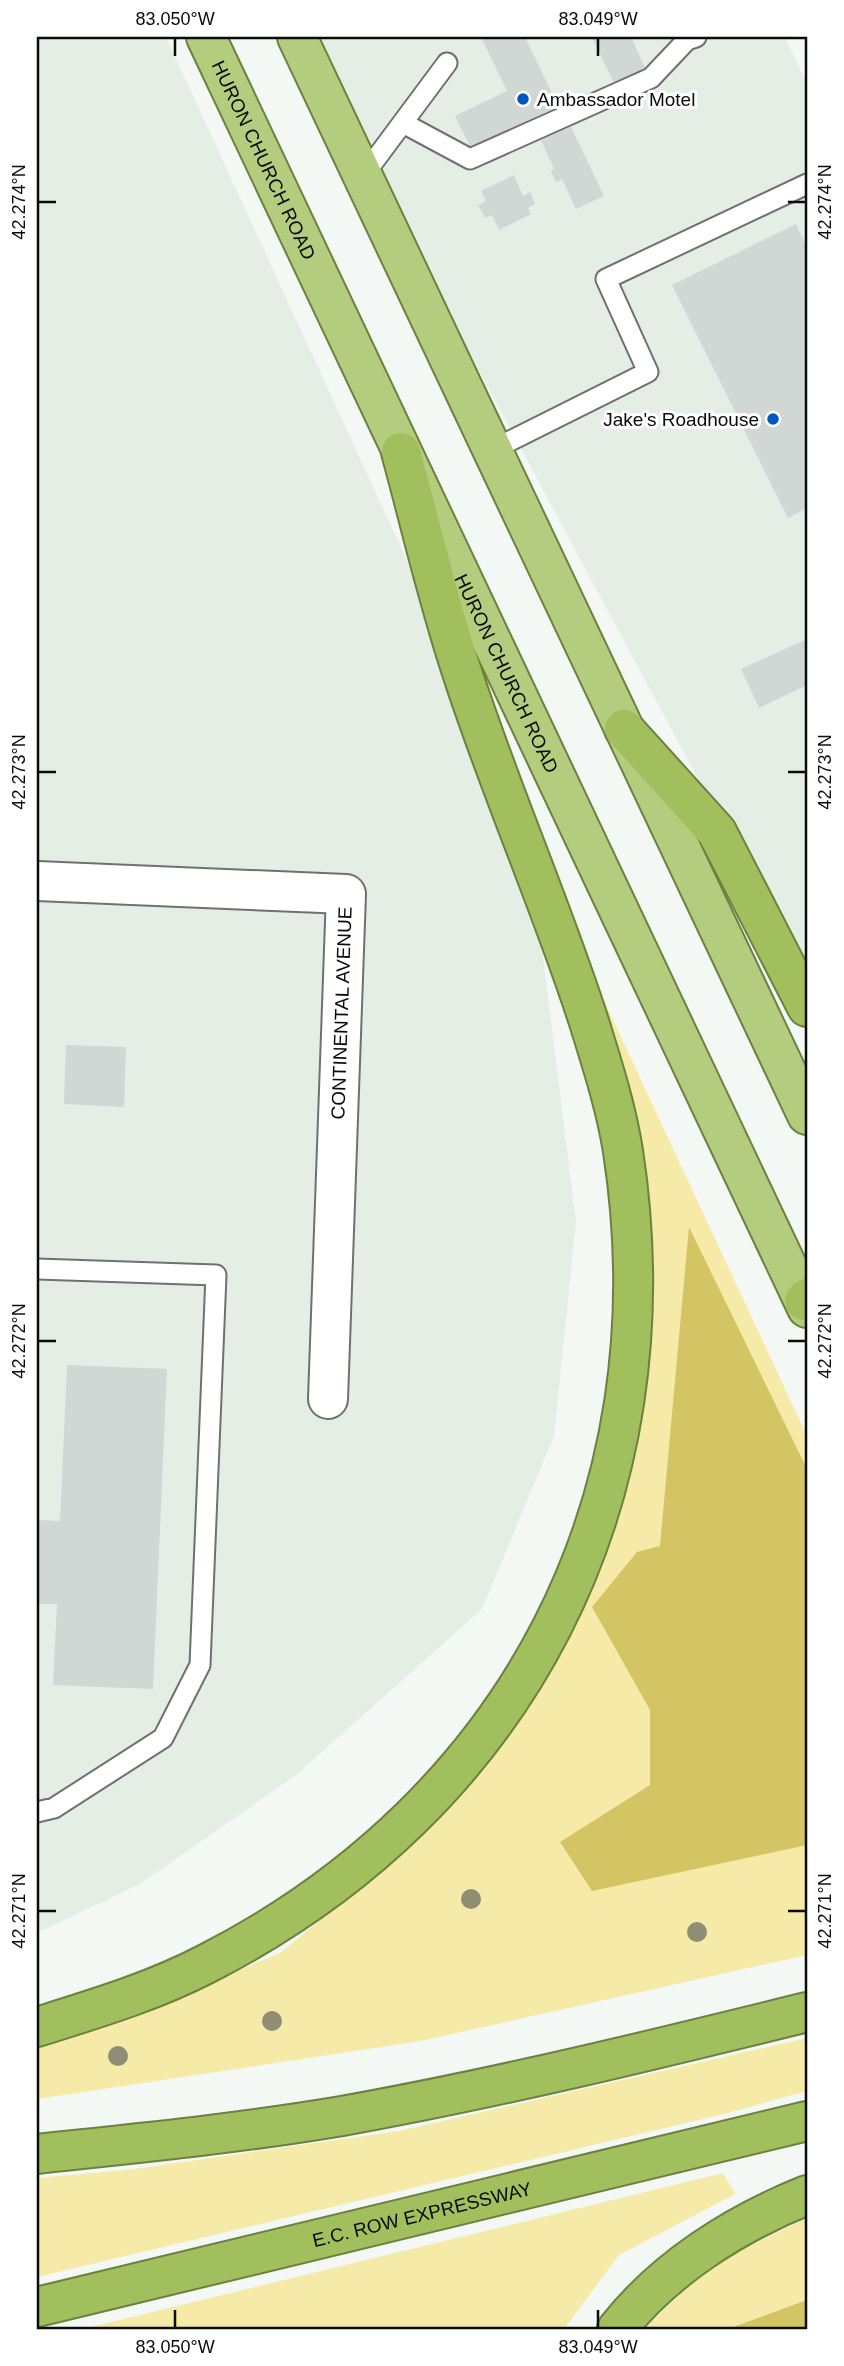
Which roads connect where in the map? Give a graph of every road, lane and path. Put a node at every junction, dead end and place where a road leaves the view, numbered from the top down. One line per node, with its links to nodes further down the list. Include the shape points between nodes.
1 (206, 37): 9 (highway, HURON CHURCH ROAD)
2 (297, 37): 6 (highway)
3 (696, 37): 5 (lane, via 687,40 651,78 470,159)
4 (447, 63): 5 (lane)
5 (403, 123): 6 (lane)
6 (363, 176): 8 (highway)
7 (807, 184): 8 (lane, via 606,279 648,372)
8 (492, 450): 10 (highway)
9 (401, 452): 15 (highway, HURON CHURCH ROAD); 19 (highway, via 461,672 577,986 623,1147 634,1295 623,1417 592,1534 567,1599 533,1666 439,1790 388,1841 280,1922 205,1965 130,1998)
10 (624, 729): 12 (highway, via 717,832); 13 (highway)
11 (37, 881): 16 (street, CONTINENTAL AVENUE, via 346,894)
12 (807, 1007)
13 (807, 1115)
14 (37, 1269): 17 (lane, via 216,1275 200,1665 163,1738 54,1808)
15 (806, 1302)
16 (328, 1399)
17 (37, 1812)
18 (807, 2012): 21 (highway, via 507,2083 341,2116)
19 (37, 2027)
20 (807, 2121): 23 (highway, E.C. ROW EXPRESSWAY)
21 (37, 2154)
22 (807, 2195): 24 (highway, via 724,2236 664,2278)
23 (37, 2307)
24 (617, 2329)

